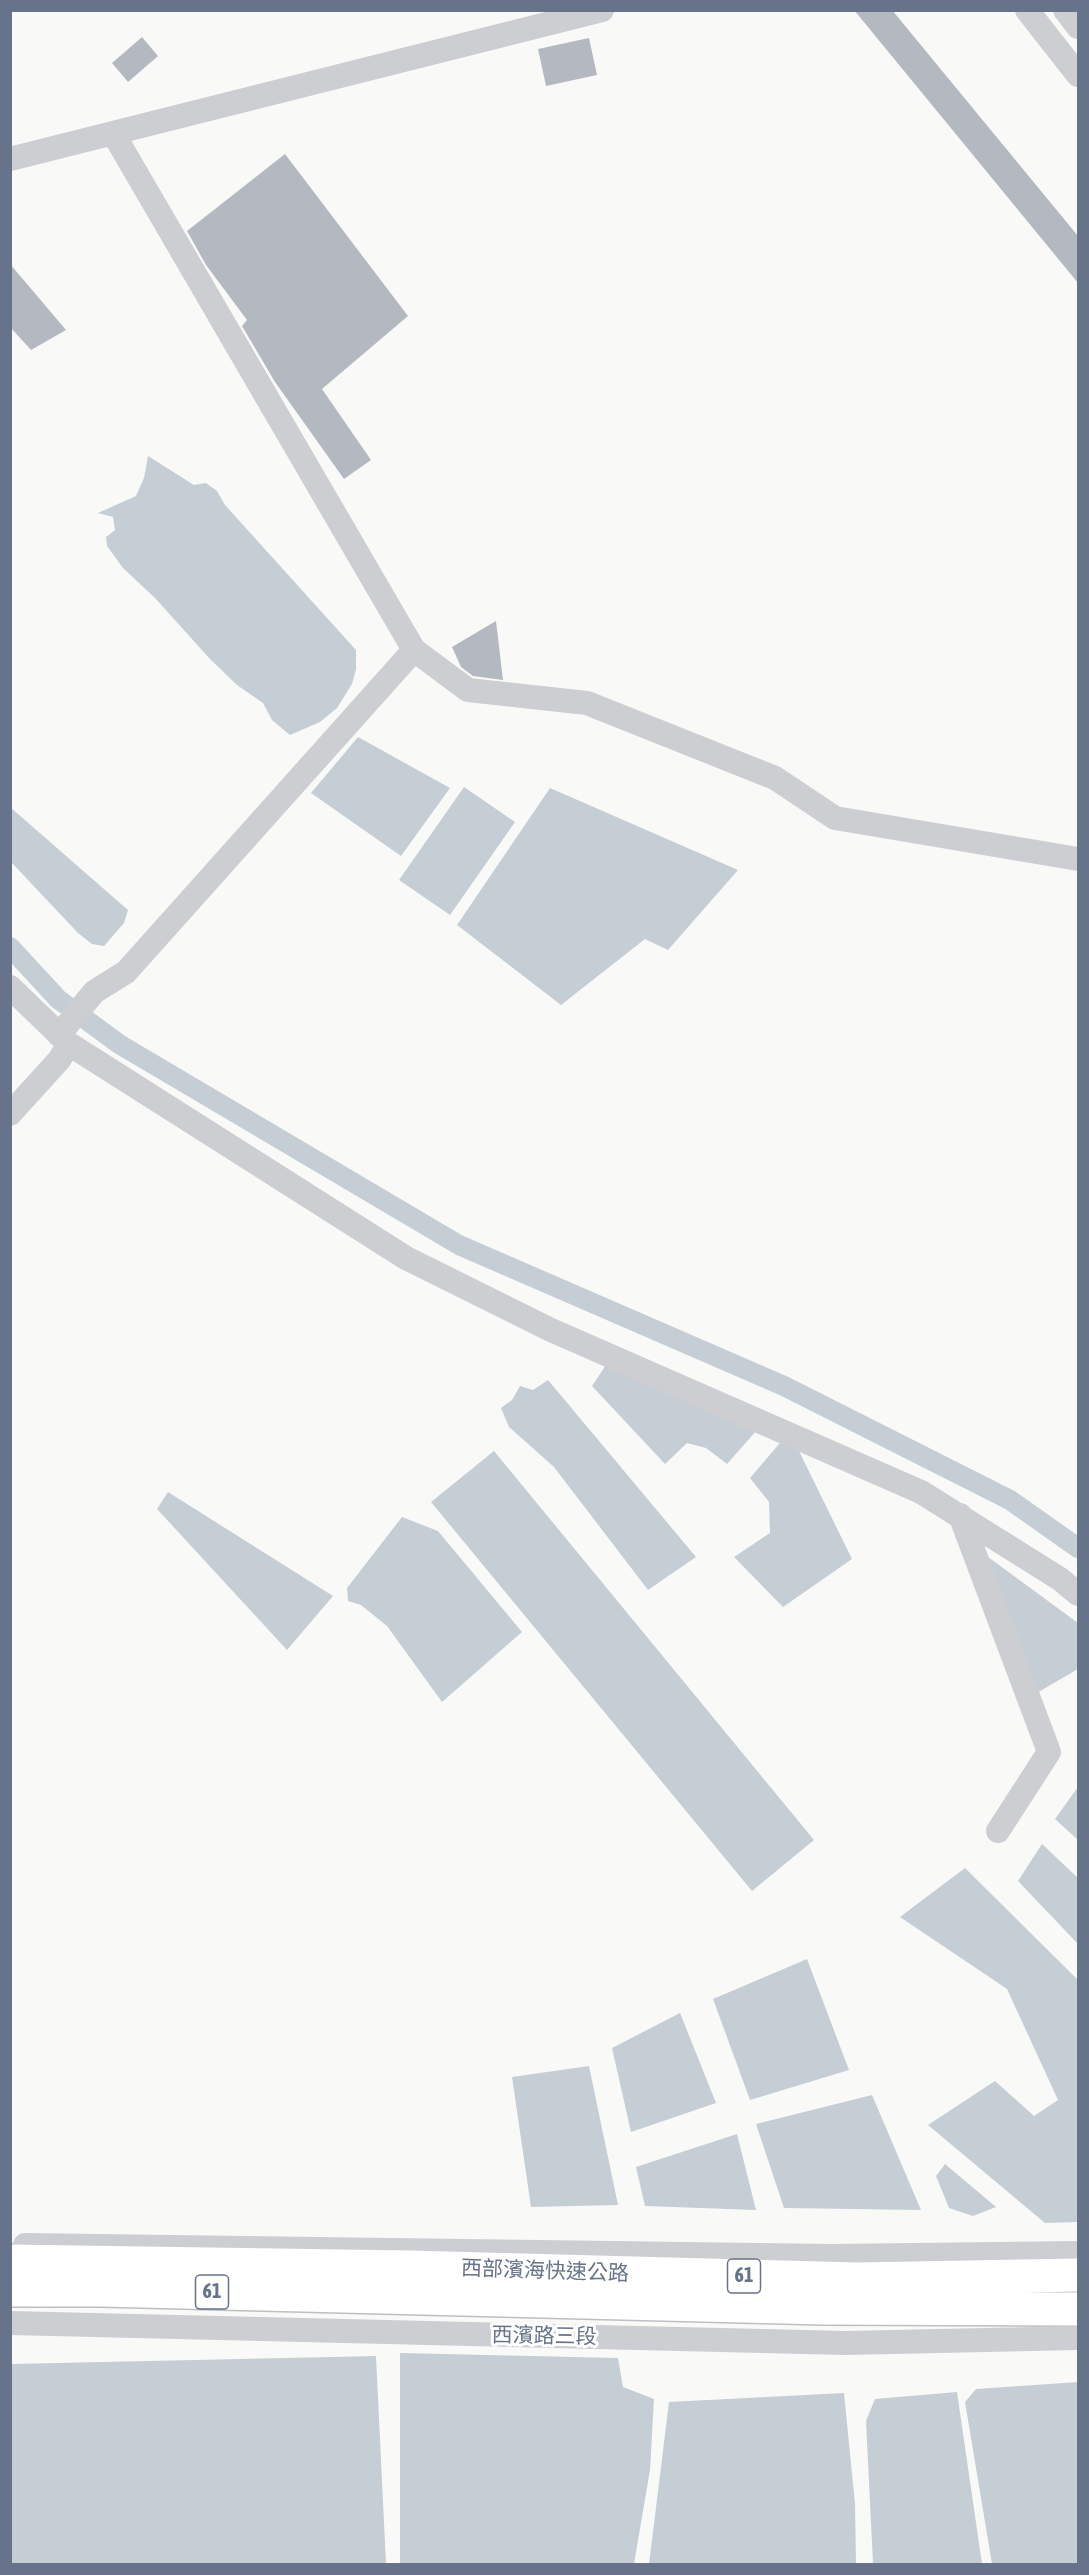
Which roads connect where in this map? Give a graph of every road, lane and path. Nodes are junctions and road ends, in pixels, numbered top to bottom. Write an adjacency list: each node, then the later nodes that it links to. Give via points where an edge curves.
1 (602, 10): 6 (street)
2 (1027, 10): 5 (street)
3 (1065, 10): 4 (street)
4 (1078, 27)
5 (1078, 75)
6 (113, 133): 7 (street); 8 (street)
7 (10, 159)
8 (414, 650): 9 (street, via 468,690 587,703 775,778 835,818); 11 (street, via 126,972 94,992)
9 (1078, 859)
10 (10, 987): 11 (street)
11 (64, 1039): 12 (street, via 59,1060); 13 (street, via 406,1258 551,1330 921,1492)
12 (10, 1114)
13 (960, 1515): 14 (street); 15 (street, via 1049,1752)
14 (1078, 1594)
15 (998, 1831)
16 (10, 2245): 17 (street, via 832,2256)
17 (1078, 2253)
18 (10, 2261): 19 (highway, 西部濱海快速公路 / 61, via 857,2279)
19 (1078, 2275)
20 (10, 2290): 21 (highway, 西部濱海快速公路 / 61, via 824,2308)
21 (1078, 2308)
22 (10, 2323): 23 (street, 西濱路三段, via 846,2343)
23 (1078, 2338)

